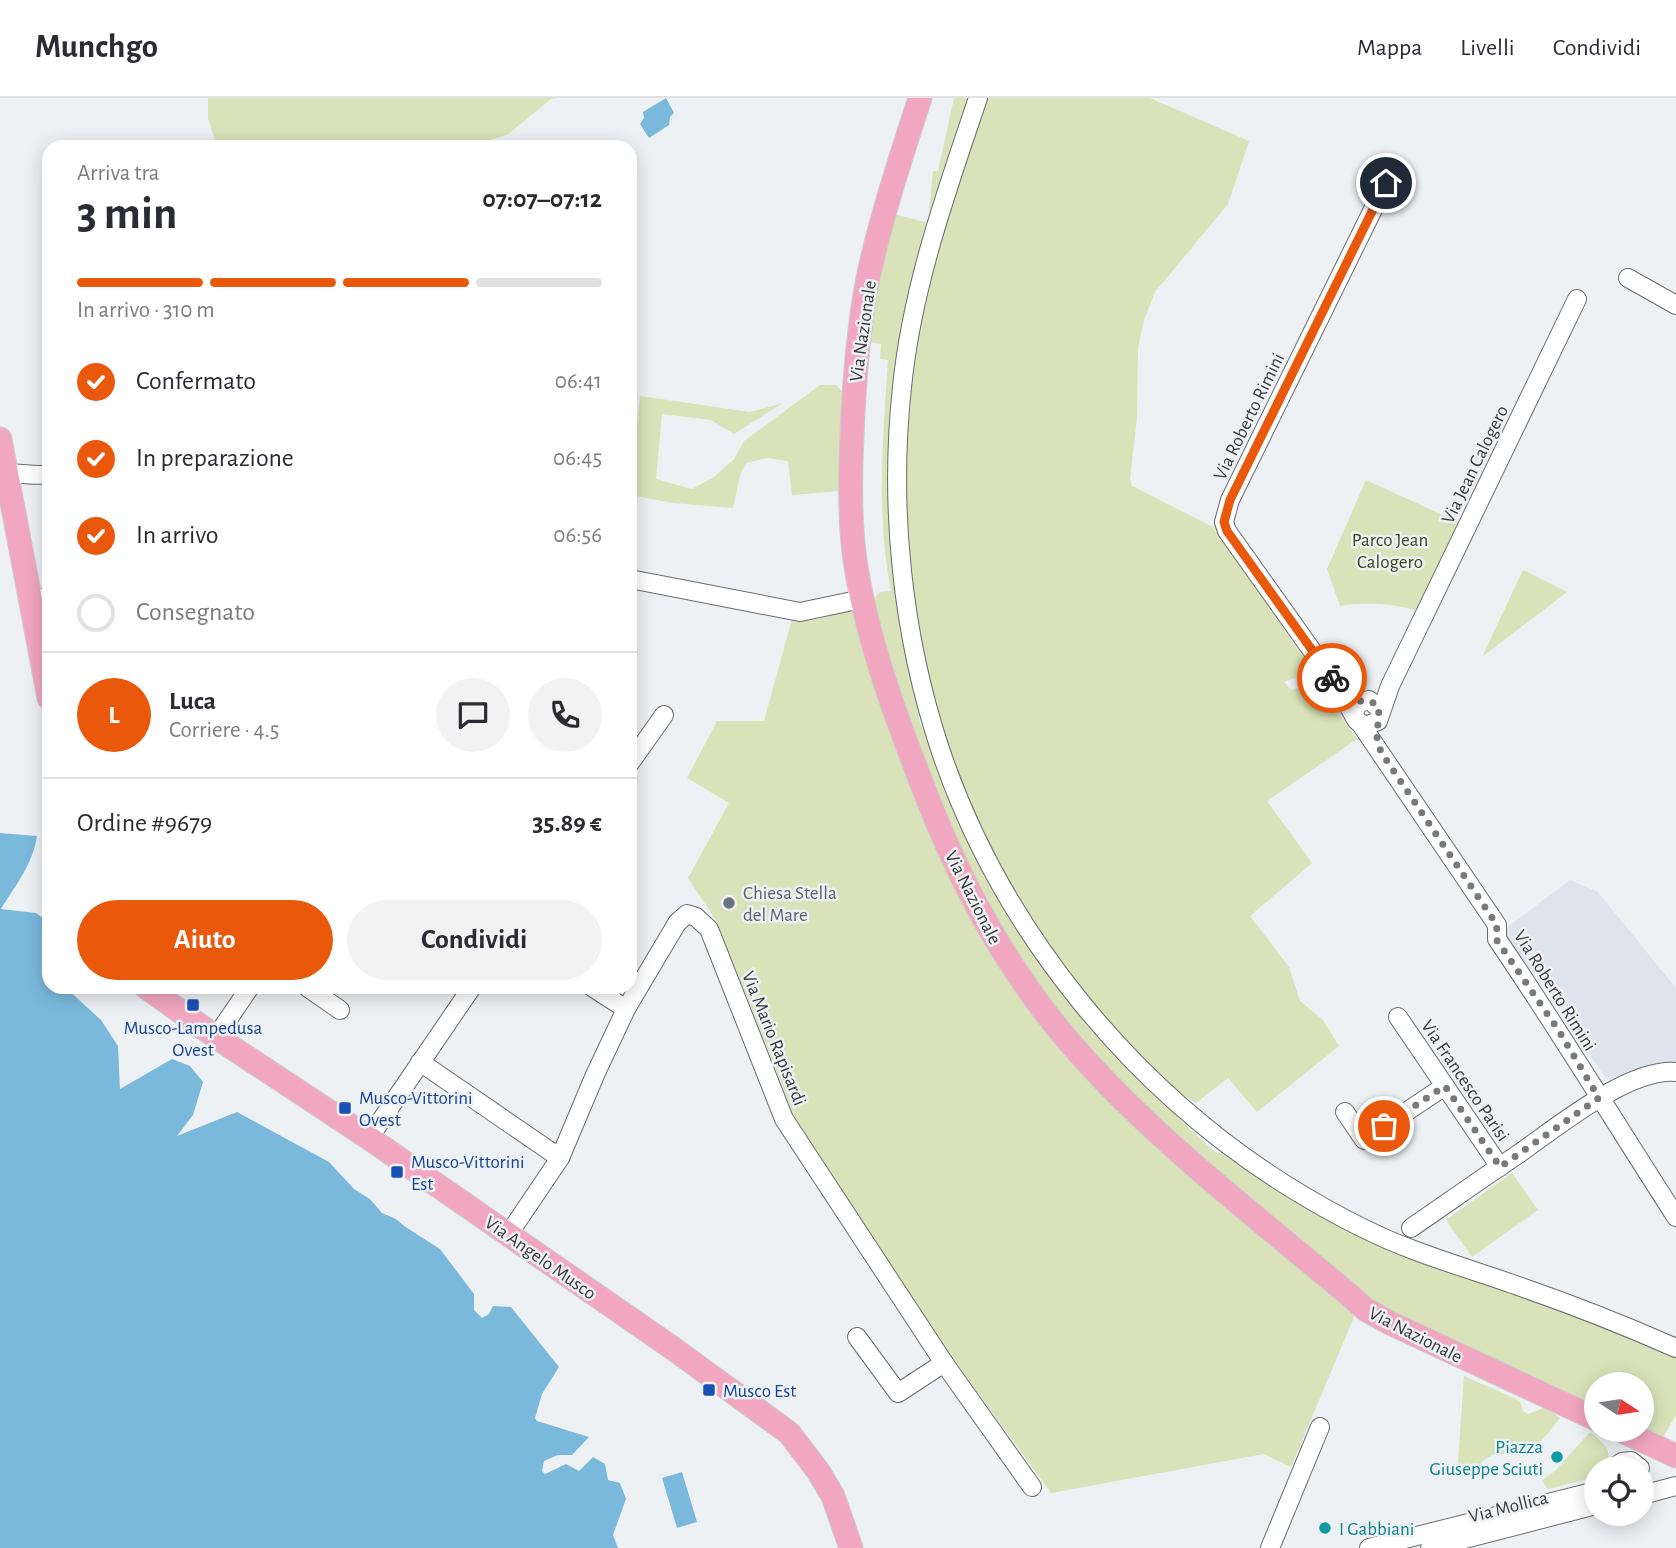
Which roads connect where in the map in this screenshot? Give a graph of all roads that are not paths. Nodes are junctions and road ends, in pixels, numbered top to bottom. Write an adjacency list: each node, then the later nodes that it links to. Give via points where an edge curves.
1 (920, 98): 12 (main road, Via Nazionale, via 868,278 854,379 850,512)
2 (978, 98): 40 (street, via 929,247 910,329 897,486 902,569 921,681 940,749 986,859 1053,963 1112,1038 1176,1104 1243,1156 1318,1204 1407,1248 1524,1288)
3 (1386, 183): 14 (street, Via Roberto Rimini, via 1230,500 1224,522 1340,690)
4 (1628, 278): 6 (street)
5 (1577, 299): 14 (street, Via Jean Calogero, via 1390,686)
6 (1676, 305)
7 (0, 439): 9 (main road)
8 (42, 475): 9 (street)
9 (8, 481): 11 (main road)
10 (637, 580): 12 (street, via 800,612)
11 (40, 599): 13 (main road)
12 (862, 599): 42 (main road, Via Nazionale, via 897,719 965,886 993,937 1086,1062 1137,1113 1365,1309)
13 (42, 621)
14 (1367, 713): 31 (street, Via Roberto Rimini, via 1381,752 1497,925 1496,939)
15 (664, 715): 16 (street)
16 (637, 753)
17 (637, 990): 41 (street, Via Mario Rapisardi, via 687,914 709,929 784,1119)
18 (156, 994): 27 (main road, Via Angelo Musco)
19 (245, 994): 27 (street)
20 (317, 994): 25 (street)
21 (467, 994): 28 (street)
22 (603, 994): 24 (street)
23 (635, 994): 24 (street, Via Mario Rapisardi)
24 (626, 1009): 34 (street, Via Mario Rapisardi)
25 (340, 1010)
26 (1398, 1017): 30 (street, Via Francesco Parisi)
27 (216, 1037): 33 (main road, Via Angelo Musco)
28 (420, 1062): 33 (street); 34 (street)
29 (1676, 1072): 31 (street, via 1641,1078)
30 (1445, 1086): 32 (street, via 1364,1140); 35 (street, Via Francesco Parisi)
31 (1599, 1098): 35 (street); 36 (street, Via Roberto Rimini)
32 (1345, 1112)
33 (369, 1138): 38 (main road, Via Angelo Musco)
34 (560, 1158): 38 (street, Via Mario Rapisardi)
35 (1500, 1167): 37 (street)
36 (1676, 1217)
37 (1411, 1228)
38 (508, 1234): 51 (main road, Via Angelo Musco, via 789,1433 833,1496)
39 (857, 1337): 41 (street, via 898,1394)
40 (1676, 1349)
41 (944, 1363): 47 (street, Via Mario Rapisardi)
42 (1584, 1413)
43 (1320, 1427): 52 (street)
44 (1645, 1442): 45 (main road)
45 (1676, 1456)
46 (1676, 1486): 48 (street)
47 (1032, 1487)
48 (1654, 1492)
49 (1584, 1494): 53 (street)
50 (1584, 1509): 54 (street, Via Mollica)
51 (851, 1548)
52 (1270, 1548)
53 (1369, 1548)
54 (1430, 1548)

